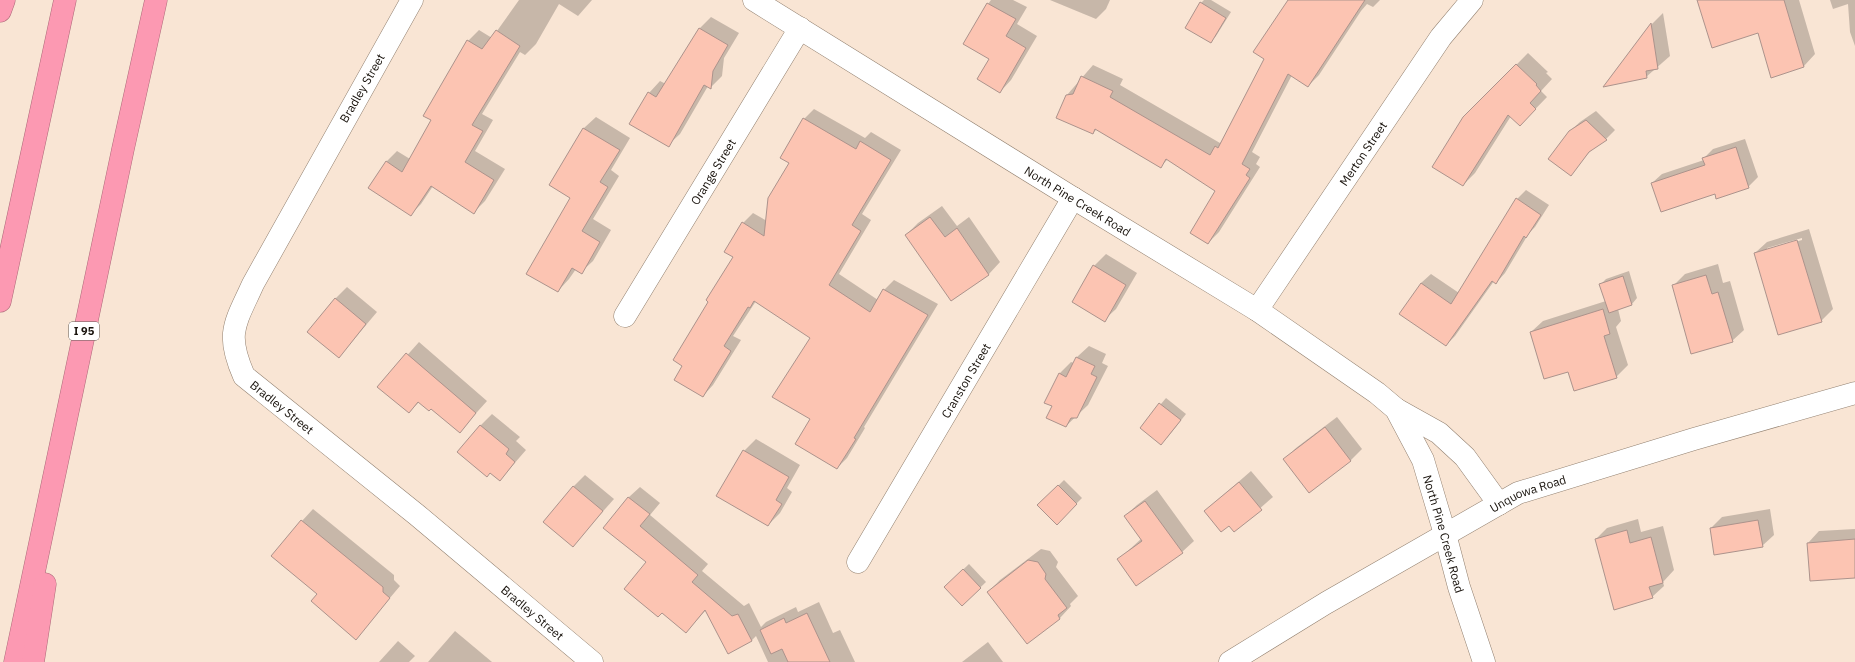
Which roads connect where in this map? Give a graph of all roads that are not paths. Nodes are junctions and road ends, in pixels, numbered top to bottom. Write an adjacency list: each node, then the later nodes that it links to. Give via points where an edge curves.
1 (4, 0): 7 (highway)
2 (65, 0): 10 (highway)
3 (156, 0): 13 (highway, I 95)
4 (412, 0): 21 (street, Bradley Street, via 253,284 233,332 238,361 244,376 417,515)
5 (754, 0): 8 (street, North Pine Creek Road)
6 (1472, 0): 11 (street, Merton Street, via 1441,37)
7 (0, 11)
8 (800, 28): 9 (street, North Pine Creek Road); 12 (street, Orange Street)
9 (1073, 198): 11 (street, North Pine Creek Road); 18 (street, Cranston Street)
10 (0, 301)
11 (1257, 310): 15 (street, North Pine Creek Road, via 1377,393)
12 (625, 316)
13 (79, 356): 19 (highway, I 95); 20 (highway)
14 (1855, 393): 16 (street, Unquowa Road, via 1694,438 1518,493)
15 (1396, 409): 16 (street, North Pine Creek Road, via 1439,433 1465,457); 17 (street, North Pine Creek Road, via 1423,460)
16 (1499, 504): 17 (street, Unquowa Road)
17 (1445, 534): 22 (street, Unquowa Road); 23 (street, North Pine Creek Road)
18 (858, 562)
19 (15, 662)
20 (33, 662)
21 (592, 662)
22 (1230, 662)
23 (1484, 662)

